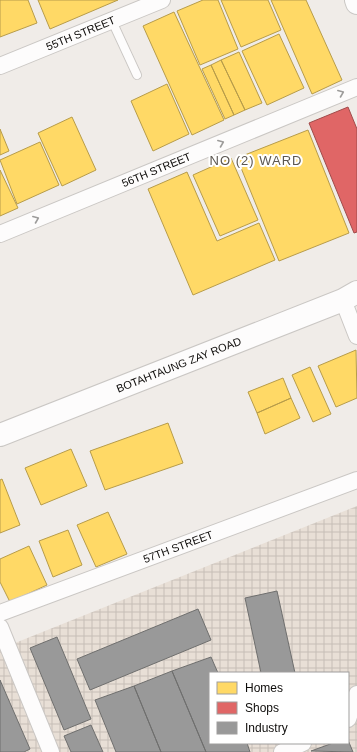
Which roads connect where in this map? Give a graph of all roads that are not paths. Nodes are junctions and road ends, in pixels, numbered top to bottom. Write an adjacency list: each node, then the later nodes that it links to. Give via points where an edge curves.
1 (162, 0): 2 (street, 55TH STREET)
2 (112, 21): 3 (street, 55TH STREET); 4 (lane)
3 (0, 66)
4 (137, 75)
5 (357, 87): 6 (street, 56TH STREET, one-way to 5)
6 (0, 234)
7 (350, 296): 8 (street); 9 (main road, BOTAHTAUNG ZAY ROAD)
8 (357, 336)
9 (0, 435)
10 (357, 480): 11 (street, 57TH STREET)
11 (0, 613)
12 (0, 627): 16 (street)
13 (357, 694): 14 (street)
14 (349, 715)
15 (302, 744): 17 (street)
16 (51, 752)
17 (282, 752)

